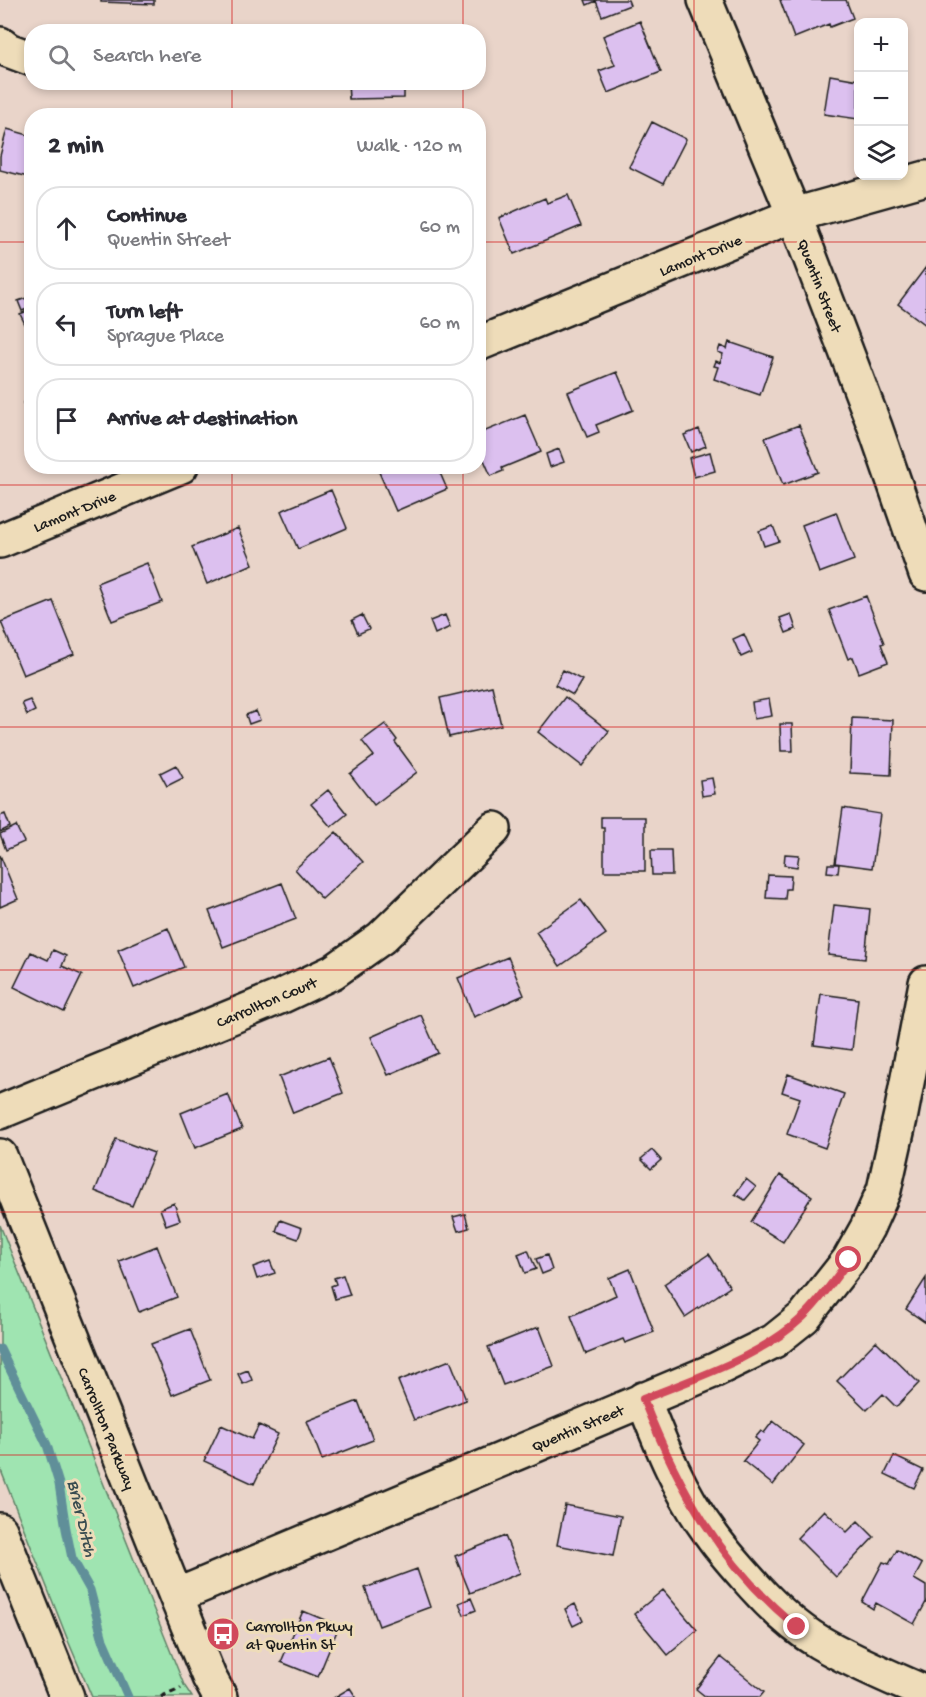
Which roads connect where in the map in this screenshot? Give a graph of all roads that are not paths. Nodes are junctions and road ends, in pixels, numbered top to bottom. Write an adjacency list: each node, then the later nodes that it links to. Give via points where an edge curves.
1 (705, 0): 5 (street, Quentin Street)
2 (0, 44): 3 (street)
3 (24, 56)
4 (926, 178): 5 (street, Lamont Drive)
5 (794, 215): 6 (street, Lamont Drive); 9 (street, Quentin Street)
6 (486, 341)
7 (162, 474): 8 (street, Lamont Drive)
8 (0, 541)
9 (926, 574)
10 (494, 829): 12 (street, Carrollton Court, via 381,938 333,972)
11 (926, 984): 14 (street, Quentin Street, via 884,1190 849,1260 804,1317 774,1341)
12 (0, 1112)
13 (0, 1156): 16 (street, Carrollton Parkway)
14 (643, 1399): 16 (street, Quentin Street); 17 (street, via 687,1497 709,1533 763,1596 818,1642)
15 (0, 1530): 18 (street)
16 (176, 1596): 19 (street, Carrollton Parkway)
17 (926, 1693)
18 (67, 1697)
19 (220, 1697)

